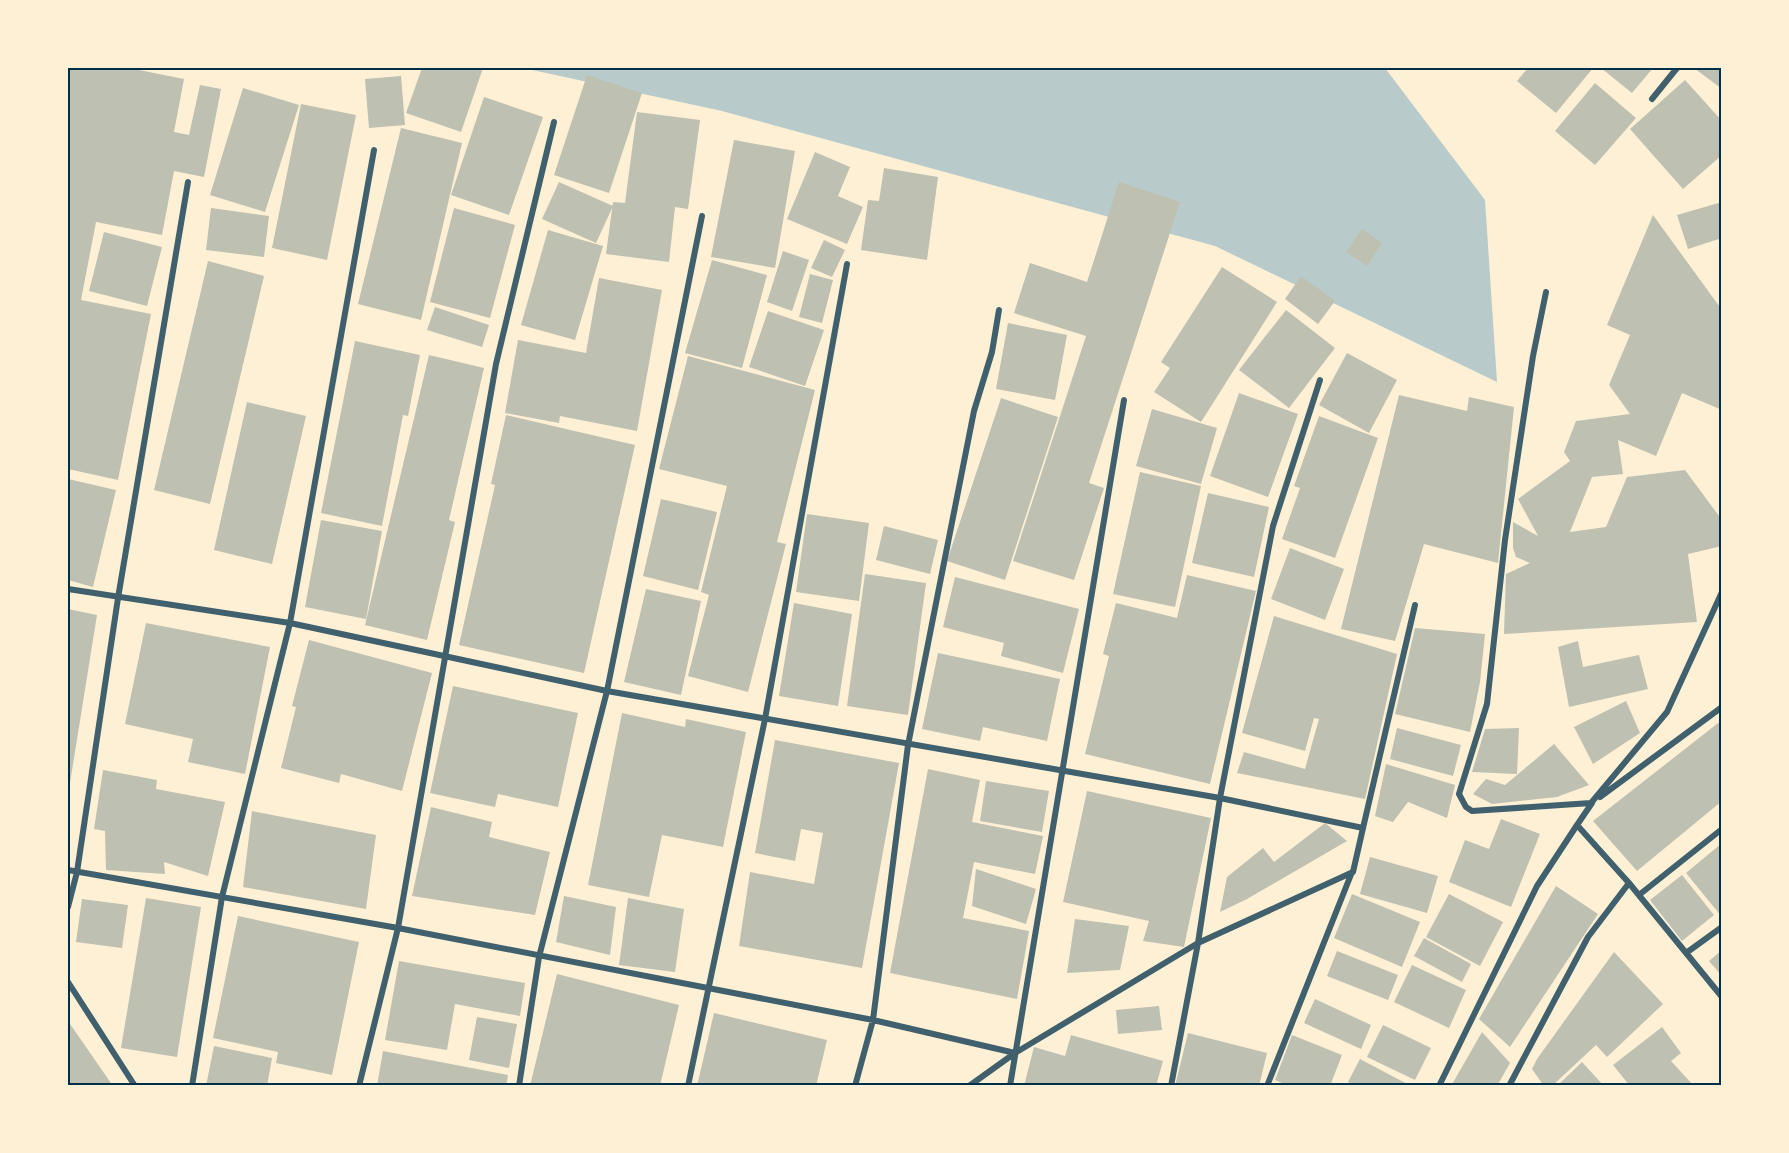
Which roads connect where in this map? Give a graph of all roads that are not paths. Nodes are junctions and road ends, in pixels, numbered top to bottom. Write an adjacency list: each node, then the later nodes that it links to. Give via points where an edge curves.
1 (1677, 68): 2 (street)
2 (1653, 99)
3 (554, 122): 17 (street, via 496,364)
4 (374, 150): 16 (street)
5 (188, 182): 14 (street)
6 (702, 216): 18 (street)
7 (848, 264): 20 (street)
8 (1546, 292): 24 (street, via 1505,540 1487,704 1459,794 1472,811)
9 (999, 310): 21 (street, via 992,352 974,411)
10 (1320, 380): 23 (street, via 1273,526)
11 (1124, 400): 22 (street)
12 (68, 589): 14 (street)
13 (1722, 592): 24 (street, via 1667,712)
14 (118, 598): 16 (street); 29 (street)
15 (1415, 605): 26 (street)
16 (290, 623): 17 (street); 33 (street)
17 (444, 658): 18 (street); 36 (street)
18 (607, 691): 20 (street); 39 (street)
19 (1722, 707): 24 (street)
20 (765, 719): 21 (street); 41 (street)
21 (909, 745): 22 (street); 43 (street)
22 (1063, 770): 23 (street); 44 (street)
23 (1220, 798): 26 (street); 37 (street)
24 (1591, 803): 25 (street)
25 (1577, 825): 31 (street); 55 (street, via 1537,886)
26 (1363, 828): 30 (street)
27 (1722, 829): 32 (street)
28 (68, 870): 29 (street)
29 (77, 872): 33 (street); 34 (street)
30 (1353, 872): 37 (street); 54 (street)
31 (1629, 884): 32 (street); 56 (street, via 1588,937)
32 (1639, 895): 38 (street)
33 (222, 897): 36 (street); 46 (street)
34 (68, 908)
35 (1722, 927): 38 (street)
36 (398, 928): 39 (street); 47 (street)
37 (1198, 943): 44 (street); 53 (street)
38 (1686, 953): 42 (street)
39 (539, 957): 41 (street); 48 (street)
40 (68, 982): 45 (street)
41 (710, 991): 43 (street); 49 (street)
42 (1722, 997)
43 (873, 1020): 44 (street); 50 (street)
44 (1015, 1053): 51 (street); 52 (street)
45 (135, 1086)
46 (192, 1086)
47 (359, 1086)
48 (519, 1086)
49 (688, 1086)
50 (855, 1086)
51 (969, 1086)
52 (1010, 1086)
53 (1171, 1086)
54 (1267, 1086)
55 (1439, 1086)
56 (1509, 1086)

